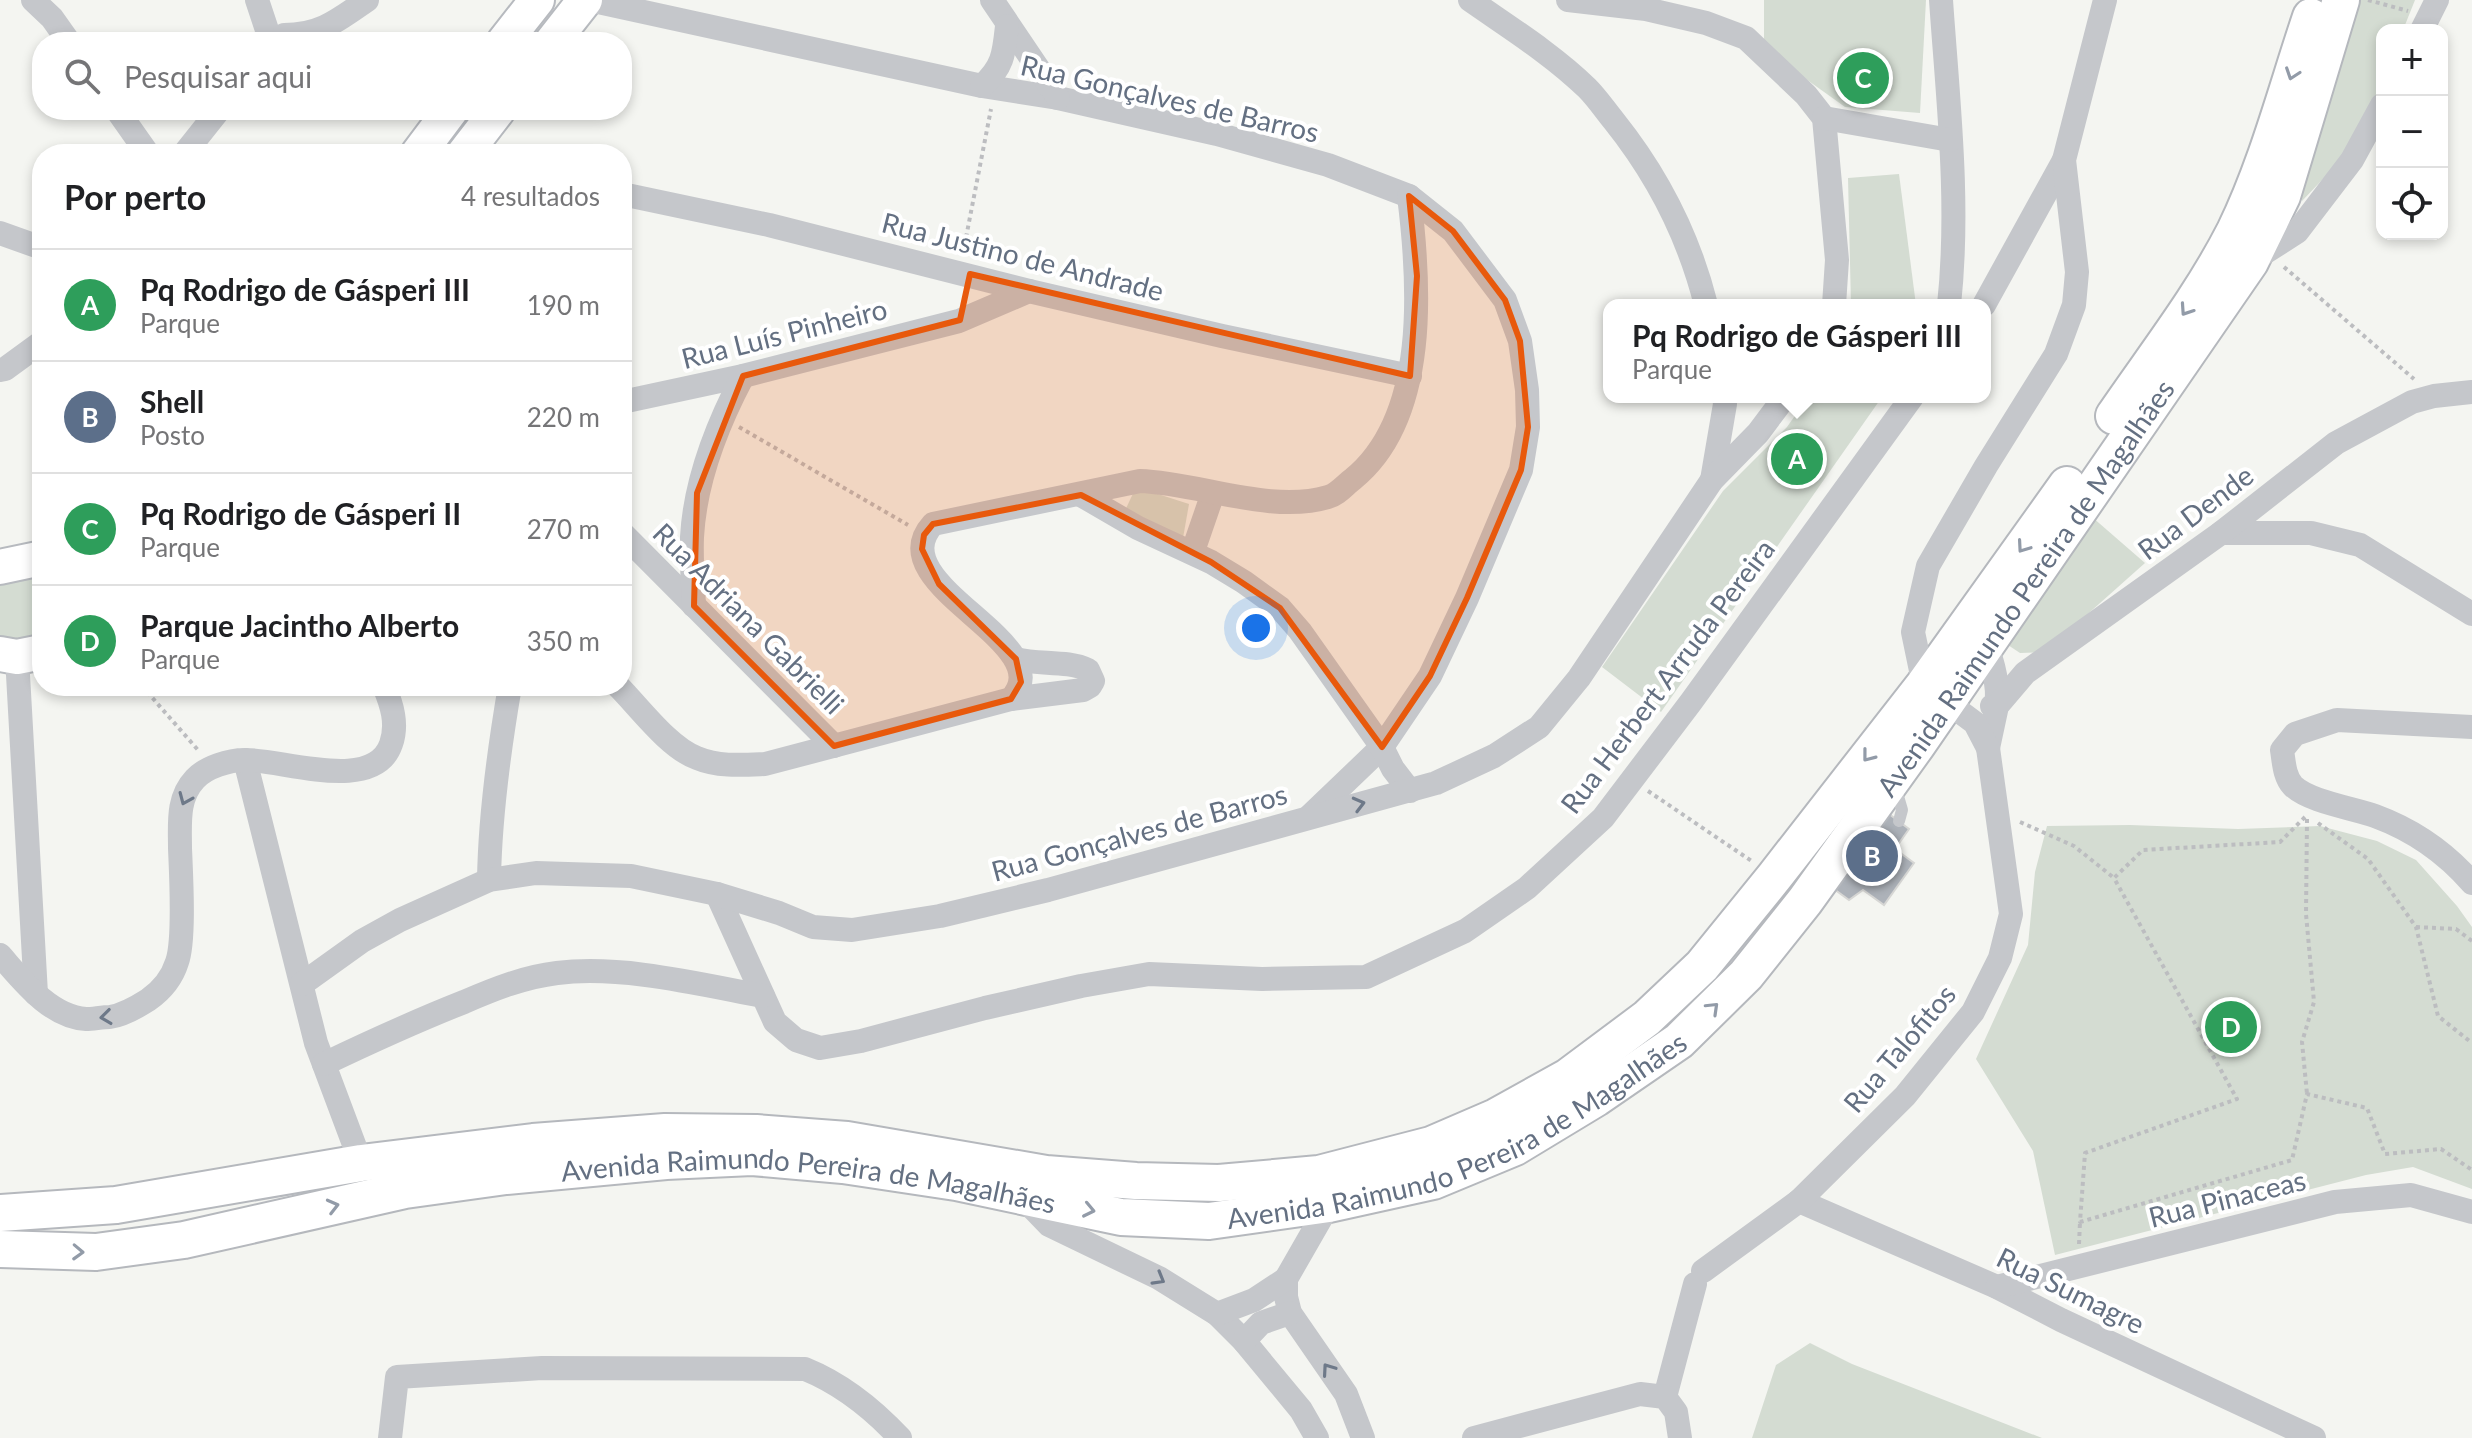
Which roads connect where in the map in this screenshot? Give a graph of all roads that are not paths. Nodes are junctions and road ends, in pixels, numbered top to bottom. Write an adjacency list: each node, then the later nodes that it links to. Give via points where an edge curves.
1 (33, 0): 15 (street)
2 (257, 0): 16 (street)
3 (276, 0): 17 (street)
4 (367, 0): 18 (street)
5 (537, 0): 19 (main road)
6 (587, 0): 20 (main road); 21 (street, Rua Gonçalves de Barros)
7 (992, 0): 14 (street)
8 (1470, 0): 42 (street, via 1589,90 1630,142 1670,205)
9 (1568, 0): 24 (street, via 1646,9 1746,38)
10 (1941, 0): 29 (street)
11 (2105, 0): 34 (street)
12 (2317, 0): 39 (main road, Avenida Raimundo Pereira de Magalhães, one-way to 39, via 2255,186 2234,232)
13 (2341, 0): 39 (main road, Avenida Raimundo Pereira de Magalhães, via 2282,196)
14 (1007, 26): 21 (street, via 1001,61); 22 (street)
15 (62, 32)
16 (273, 32)
17 (277, 32)
18 (316, 32)
19 (512, 32)
20 (560, 32)
21 (988, 88): 22 (street, Rua Gonçalves de Barros)
22 (1058, 98): 36 (street, Rua Gonçalves de Barros, via 1300,157)
23 (2376, 116): 39 (street, via 2352,160 2297,232)
24 (1824, 118): 29 (street); 43 (street, via 1837,247)
25 (124, 120): 30 (street)
26 (211, 120): 31 (street)
27 (444, 120): 32 (main road)
28 (490, 120): 33 (main road)
29 (1950, 140): 44 (street, via 1954,263)
30 (141, 144)
31 (192, 144)
32 (426, 144)
33 (472, 144)
34 (2064, 160): 45 (street); 72 (street, via 2077,272 2074,305 2056,354 1928,566 1913,632)
35 (632, 196): 40 (street, Rua Justino de Andrade)
36 (1409, 196): 50 (street, via 1417,276); 80 (street, Rua Gonçalves de Barros, via 1453,231 1505,300 1520,341 1528,427 1521,470 1467,598 1430,676)
37 (0, 233): 38 (street)
38 (32, 244)
39 (2244, 259): 68 (main road, Avenida Raimundo Pereira de Magalhães)
40 (965, 273): 41 (street, Rua Justino de Andrade); 46 (street, via 966,306)
41 (1029, 291): 46 (street, Rua Luís Pinheiro); 50 (street, Rua Justino de Andrade)
42 (1705, 299)
43 (1834, 299)
44 (1950, 299)
45 (1987, 299)
46 (959, 321): 49 (street, Rua Luís Pinheiro)
47 (32, 349): 48 (street)
48 (0, 370)
49 (743, 376): 52 (street, Rua Luís Pinheiro); 66 (street, via 697,493)
50 (1410, 376): 59 (street, via 1376,456 1331,497 1305,501)
51 (2471, 389): 61 (street, Rua Dende, via 2412,402 2336,443)
52 (632, 400)
53 (1724, 403): 58 (street)
54 (1725, 403): 57 (street, via 1740,424)
55 (1780, 403): 57 (street)
56 (1908, 403): 93 (street, Rua Herbert Arruda Pereira, via 1603,818 1527,888 1465,931 1366,977 1149,974 820,1048 796,1040 775,1022)
57 (1758, 433): 58 (street)
58 (1712, 480): 84 (street, via 1579,678 1539,727 1494,756)
59 (1213, 493): 60 (street, via 1140,481); 63 (street)
60 (1081, 495): 63 (street, via 1138,528); 70 (street, via 933,524 924,535 922,549 939,584)
61 (2221, 533): 67 (street, via 2311,533 2360,545); 71 (street, Rua Dende)
62 (632, 543): 66 (street, Rua Adriana Gabrielli)
63 (1193, 551): 80 (street, via 1280,608)
64 (32, 560): 65 (main road)
65 (0, 567)
66 (694, 606): 79 (street, Rua Adriana Gabrielli)
67 (2472, 614)
68 (1976, 637): 71 (street, via 2015,665); 72 (main road, Avenida Raimundo Pereira de Magalhães); 77 (street, Rua Talofitos, via 1995,667)
69 (20, 655): 92 (street)
70 (1016, 659): 76 (street, via 1021,682); 76 (street, via 1080,666 1093,681 1083,690)
71 (2034, 666): 77 (street)
72 (1935, 693): 77 (street, via 1972,707); 81 (street, Rua Talofitos, via 1975,723); 83 (main road, Avenida Raimundo Pereira de Magalhães); 95 (main road, Avenida Raimundo Pereira de Magalhães, one-way to 95, via 1702,966 1647,1018 1568,1077 1431,1145 1319,1174 1219,1183 1046,1174 847,1140 756,1133 665,1132 533,1142)
73 (388, 696): 82 (street, via 394,734 388,753 376,763 335,770)
74 (508, 696): 87 (street)
75 (628, 696): 79 (street, via 696,758 730,765 765,764)
76 (1011, 699): 79 (street)
77 (1997, 706): 81 (street, Rua Talofitos)
78 (2472, 727): 88 (street, via 2337,720 2295,734 2282,750 2293,785 2416,834)
79 (834, 746)
80 (1382, 747): 84 (street); 85 (street, Rua Gonçalves de Barros)
81 (1988, 748): 97 (street, Rua Talofitos, via 2011,914 2000,958 1973,1012 1905,1096)
82 (245, 760): 91 (street); 92 (street, one-way to 92, via 213,767 195,778 180,805 178,961 162,990 117,1016 83,1019)
83 (1892, 780): 86 (lane, via 1902,810); 98 (main road, Avenida Raimundo Pereira de Magalhães, one-way to 83, via 1433,1181 1515,1147 1679,1041 1815,897)
84 (1410, 791): 85 (street, one-way to 84)
85 (1308, 818): 89 (street, Rua Gonçalves de Barros, via 1048,890 852,930 813,927)
86 (1899, 821)
87 (489, 880): 89 (street, Rua Gonçalves de Barros, via 536,873 631,876); 91 (street, Rua Gonçalves de Barros, via 362,941)
88 (2472, 883)
89 (717, 894): 93 (street, Rua Herbert Arruda Pereira)
90 (0, 955): 92 (street)
91 (302, 984): 94 (street)
92 (36, 994)
93 (763, 996): 94 (street, via 642,976 559,972 483,994)
94 (324, 1064): 95 (street)
95 (361, 1163): 100 (main road, Avenida Raimundo Pereira de Magalhães, via 116,1205)
96 (1022, 1197): 98 (main road, Avenida Raimundo Pereira de Magalhães, one-way to 98, via 1121,1217 1209,1221); 101 (main road, Avenida Raimundo Pereira de Magalhães, one-way to 96, via 96,1252 184,1240 405,1190 666,1161 752,1157 843,1165); 105 (street, one-way to 105, via 1049,1225 1159,1278)
97 (1799, 1201): 103 (street, Rua Sumagre); 107 (street, Rua Talofitos, via 1699,1278)
98 (1329, 1204): 102 (street)
99 (2472, 1212): 103 (street, Rua Pinaceas, via 2411,1195 2335,1202)
100 (0, 1213)
101 (0, 1249)
102 (1286, 1279): 104 (street); 105 (street, via 1254,1300)
103 (1997, 1287): 114 (street, Rua Sumagre)
104 (1290, 1313): 106 (street, via 1261,1323); 111 (street, one-way to 104, via 1346,1394)
105 (1217, 1314): 106 (street)
106 (1244, 1341): 110 (street, via 1301,1410)
107 (1665, 1397): 112 (street, via 1640,1394); 113 (street, via 1676,1412)
108 (390, 1438): 109 (street, via 397,1377 542,1368 805,1369 834,1381)
109 (900, 1438)
110 (1317, 1438)
111 (1363, 1438)
112 (1474, 1438)
113 (1680, 1438)
114 (2314, 1438)

